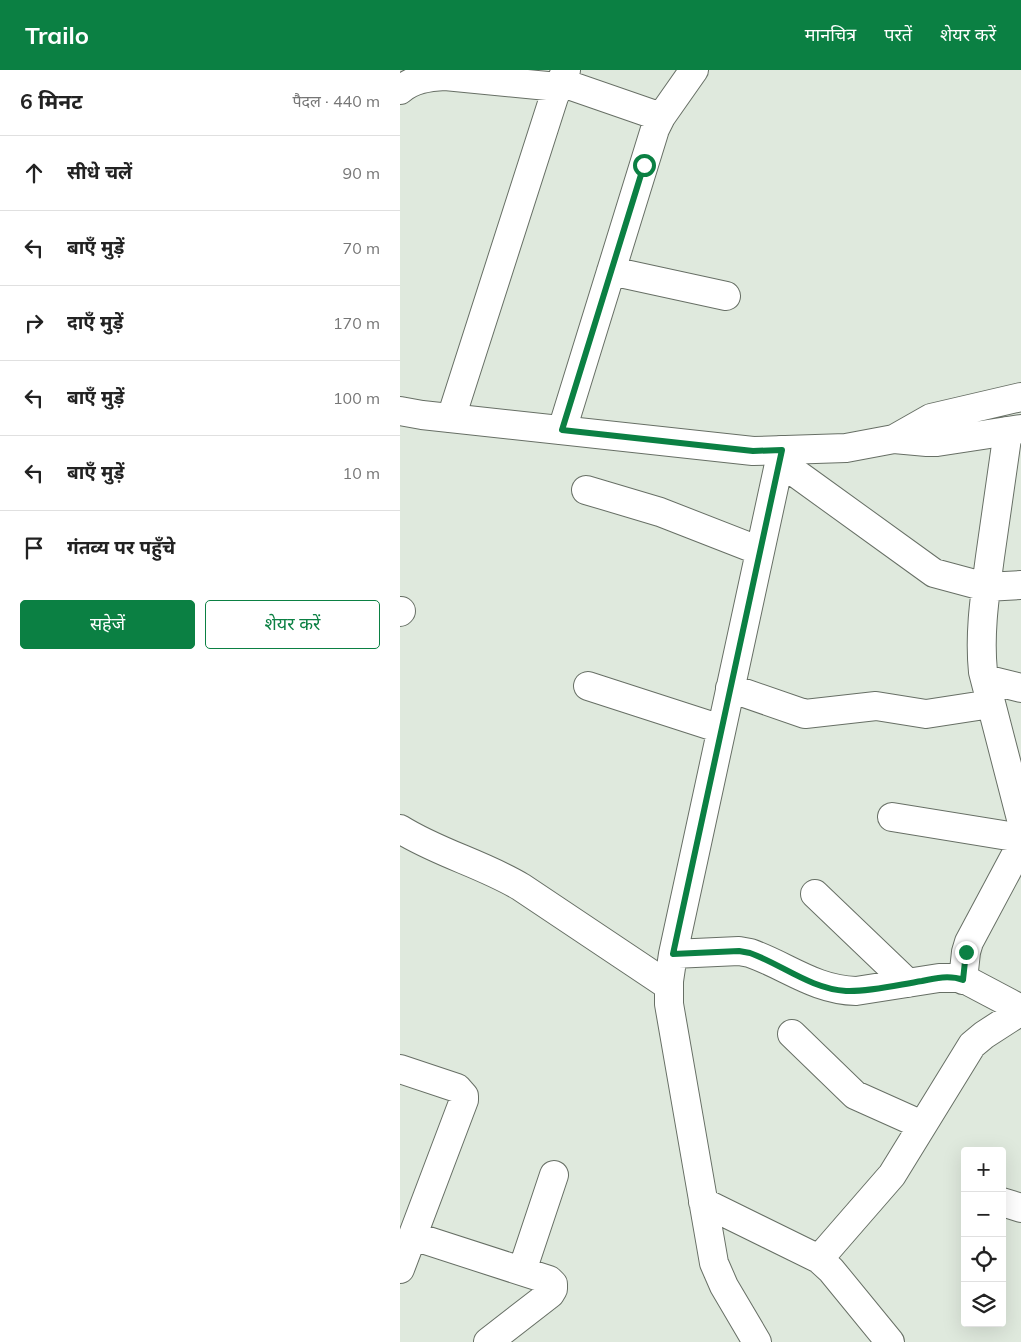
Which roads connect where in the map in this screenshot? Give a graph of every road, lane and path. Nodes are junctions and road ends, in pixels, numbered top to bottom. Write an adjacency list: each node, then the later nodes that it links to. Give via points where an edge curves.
1 (694, 70): 4 (street)
2 (562, 80): 3 (street, via 445,76 414,81); 4 (street); 9 (street)
3 (400, 90)
4 (661, 117): 5 (street)
5 (611, 271): 6 (street); 10 (street)
6 (726, 296)
7 (1021, 397): 12 (street, via 931,418)
8 (400, 411): 9 (street)
9 (450, 418): 10 (street)
10 (562, 430): 13 (street)
11 (1014, 430): 12 (street, via 937,442); 17 (street)
12 (894, 439): 13 (street)
13 (780, 456): 15 (street); 17 (street, via 925,568 944,577)
14 (586, 490): 15 (street, via 660,512)
15 (760, 551): 19 (street)
16 (1021, 585): 17 (street)
17 (986, 587): 21 (street, via 981,651)
18 (588, 686): 22 (street)
19 (730, 688): 21 (street, via 805,714 876,706 926,714); 22 (street)
20 (1021, 688): 21 (street)
21 (988, 692): 24 (street)
22 (721, 728): 28 (street)
23 (892, 817): 26 (street)
24 (1021, 820)
25 (400, 829): 31 (street, via 514,883)
26 (1021, 837): 29 (street, via 1016,854 969,942)
27 (815, 894): 30 (street)
28 (673, 954): 30 (street, via 750,953 813,982 843,990); 31 (street)
29 (963, 980): 30 (street, via 940,978); 32 (street)
30 (908, 983)
31 (669, 986): 37 (street, via 669,1004)
32 (1021, 1010): 35 (street, via 972,1045)
33 (792, 1034): 35 (street, via 855,1095)
34 (400, 1069): 40 (street, via 457,1088 464,1096)
35 (922, 1126): 41 (street, via 884,1185)
36 (554, 1175): 43 (street)
37 (703, 1202): 41 (street); 45 (street, via 718,1274)
38 (1006, 1203): 39 (street)
39 (1021, 1208)
40 (413, 1236): 42 (street); 43 (street)
41 (819, 1259): 46 (street)
42 (400, 1269)
43 (522, 1271): 44 (street, via 549,1280 553,1289)
44 (488, 1342)
45 (757, 1342)
46 (890, 1342)

